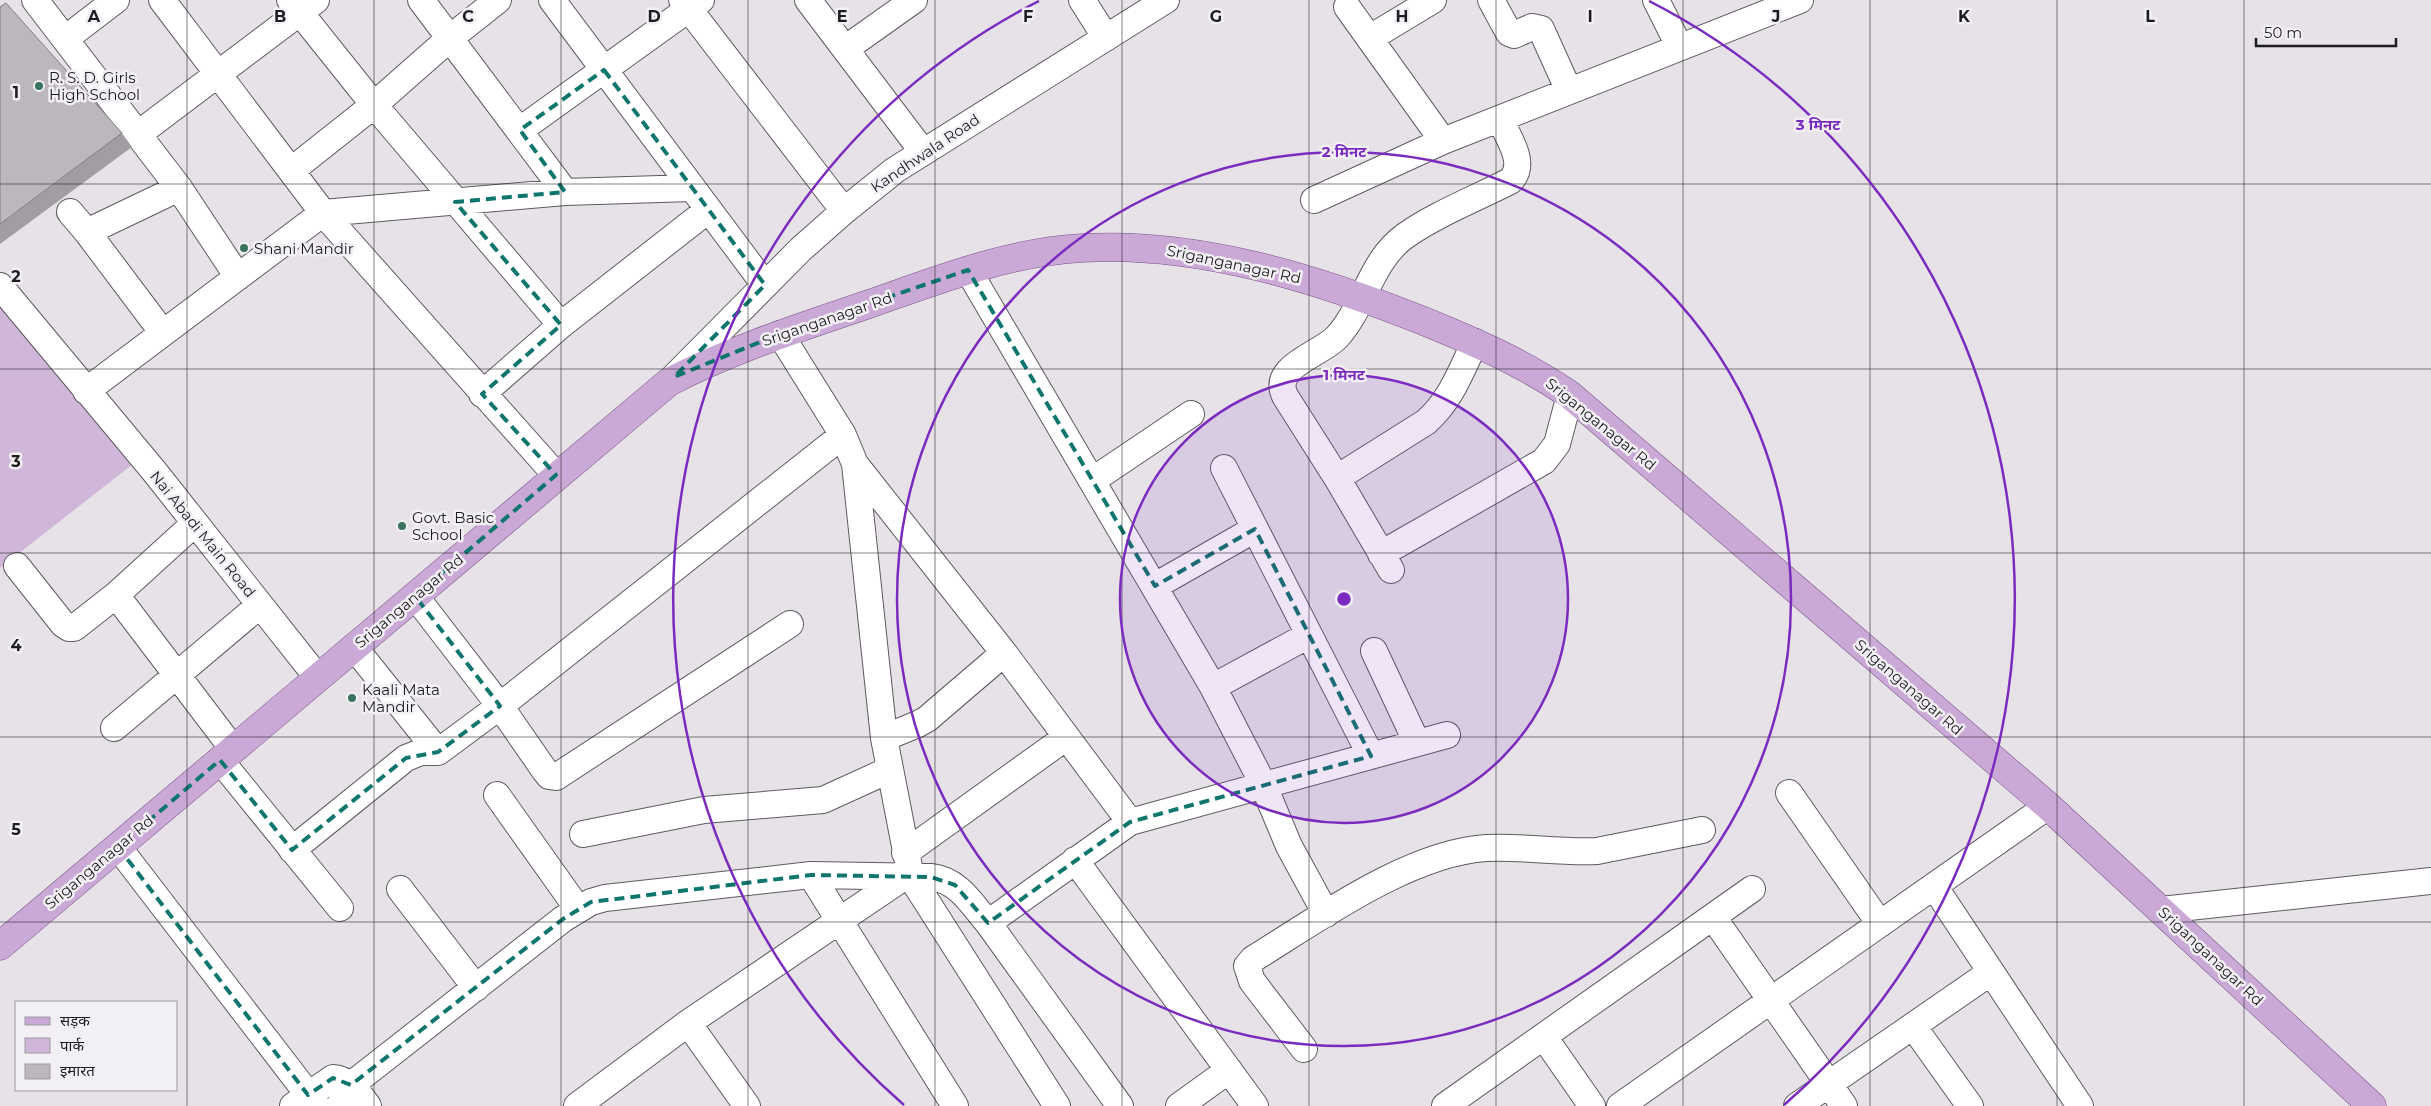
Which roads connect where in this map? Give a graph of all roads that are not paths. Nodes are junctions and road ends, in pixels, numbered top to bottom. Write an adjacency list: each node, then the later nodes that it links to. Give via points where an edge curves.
1 (35, 0): 21 (street)
2 (116, 0): 21 (street)
3 (162, 0): 25 (street)
4 (421, 0): 18 (street)
5 (498, 0): 18 (street)
6 (552, 0): 24 (street)
7 (808, 0): 23 (street)
8 (914, 0): 23 (street)
9 (1082, 0): 19 (street)
10 (1166, 0): 19 (street, Kandhwala Road)
11 (1433, 0): 20 (street)
12 (1491, 0): 26 (street, via 1509,33 1514,35 1532,27 1541,29)
13 (1656, 0): 22 (street)
14 (1800, 0): 22 (street)
15 (690, 3): 24 (street); 40 (street)
16 (302, 4): 25 (street); 27 (street)
17 (1348, 7): 20 (street)
18 (450, 38): 27 (street); 29 (street)
19 (1106, 38): 32 (street, Kandhwala Road)
20 (1370, 38): 31 (street)
21 (65, 39): 30 (street)
22 (1679, 46): 26 (street)
23 (845, 49): 32 (street)
24 (604, 70): 29 (street); 35 (street)
25 (218, 72): 30 (street); 33 (street)
26 (1568, 91): 28 (street)
27 (374, 105): 33 (street); 38 (street)
28 (1500, 119): 31 (street); 48 (street, via 1516,154 1517,175 1404,236 1384,258)
29 (520, 130): 36 (street)
30 (137, 135): 34 (street)
31 (1442, 141): 37 (street)
32 (923, 152): 40 (street, Kandhwala Road)
33 (292, 170): 42 (street)
34 (179, 188): 43 (street); 45 (street)
35 (692, 188): 36 (street); 39 (street)
36 (565, 192): 38 (street)
37 (1314, 200)
38 (455, 202): 42 (street); 49 (street)
39 (708, 210): 46 (street); 49 (street)
40 (844, 211): 46 (street, Kandhwala Road)
41 (70, 212): 43 (street)
42 (322, 213): 45 (street); 55 (street)
43 (87, 232): 50 (street)
44 (968, 270): 48 (main road, Sriganganagar Rd, via 1030,254 1080,248 1161,249 1295,277); 51 (main road, Sriganganagar Rd); 63 (street)
45 (238, 277): 50 (street)
46 (765, 285): 53 (street, Kandhwala Road)
47 (0, 286): 54 (street, Nai Abadi Main Road)
48 (1362, 297): 52 (main road, Sriganganagar Rd); 62 (street, via 1337,337 1288,370 1281,380 1285,396)
49 (560, 325): 55 (street)
50 (164, 333): 54 (street)
51 (780, 334): 53 (main road, Sriganganagar Rd, via 695,368); 58 (street)
52 (1475, 342): 56 (main road, Sriganganagar Rd, via 1538,373); 62 (street, via 1439,411)
53 (669, 382): 61 (main road, Sriganganagar Rd)
54 (86, 391): 64 (street, Nai Abadi Main Road)
55 (482, 394): 61 (street)
56 (1570, 395): 62 (street, via 1557,444 1544,461 1386,562); 92 (main road, Sriganganagar Rd)
57 (1191, 414): 63 (street)
58 (843, 436): 59 (street); 79 (street)
59 (855, 464): 75 (street); 82 (street)
60 (1224, 468): 65 (street)
61 (556, 476): 69 (main road, Sriganganagar Rd)
62 (1337, 478)
63 (1094, 480): 67 (street)
64 (194, 524): 68 (street); 70 (street, Nai Abadi Main Road)
65 (1255, 529): 67 (street); 72 (street)
66 (18, 566): 68 (street, via 69,628 81,624)
67 (1155, 586): 78 (street)
68 (116, 596): 76 (street)
69 (414, 596): 73 (main road, Sriganganagar Rd); 79 (street)
70 (260, 605): 76 (street); 77 (street, Nai Abadi Main Road)
71 (790, 624): 79 (street, via 556,777 545,771)
72 (1309, 635): 78 (street); 87 (street)
73 (354, 647): 77 (main road, Sriganganagar Rd); 85 (street)
74 (1374, 651): 84 (street)
75 (1004, 653): 82 (street, via 927,719); 83 (street)
76 (177, 674): 80 (street); 86 (street)
77 (318, 678): 86 (main road, Sriganganagar Rd)
78 (1213, 688): 89 (street)
79 (500, 706): 85 (street)
80 (114, 728)
81 (1447, 735): 84 (street)
82 (884, 738): 88 (street)
83 (1065, 738): 93 (street); 99 (street)
84 (1416, 743): 87 (street)
85 (438, 752): 97 (street, via 422,752 406,758)
86 (226, 755): 96 (main road, Sriganganagar Rd); 97 (street)
87 (1371, 756): 89 (street)
88 (890, 770): 95 (street, via 823,800 704,810); 99 (street)
89 (1263, 784): 93 (street); 108 (street, via 1289,846)
90 (1789, 793): 112 (street)
91 (496, 795): 106 (street)
92 (2048, 806): 102 (street); 107 (main road, Sriganganagar Rd)
93 (1130, 822): 98 (street)
94 (1702, 830): 108 (street, via 1580,852 1511,848 1466,851 1419,865)
95 (583, 834)
96 (118, 847): 113 (main road, Sriganganagar Rd); 124 (street)
97 (292, 850): 105 (street)
98 (1075, 860): 111 (street); 121 (street)
99 (907, 869): 100 (street); 110 (street); 111 (street, via 955,884); 129 (street)
100 (811, 876): 106 (street, via 604,898); 110 (street)
101 (2431, 881): 107 (street)
102 (1934, 886): 112 (street); 114 (street)
103 (400, 889): 115 (street)
104 (1752, 889): 109 (street)
105 (340, 908)
106 (578, 909): 115 (street)
107 (2161, 910): 140 (main road, Sriganganagar Rd)
108 (1326, 914): 120 (street, via 1247,966 1252,981)
109 (1713, 917): 116 (street); 119 (street)
110 (839, 923): 117 (street); 128 (street)
111 (988, 923): 130 (street)
112 (1880, 924): 116 (street)
113 (0, 946)
114 (1991, 972): 118 (street); 139 (street)
115 (476, 988): 123 (street)
116 (1770, 1001): 122 (street); 135 (street)
117 (688, 1023): 126 (street); 127 (street)
118 (1913, 1026): 122 (street); 138 (street)
119 (1544, 1037): 133 (street); 134 (street)
120 (1304, 1049)
121 (1229, 1070): 131 (street); 132 (street)
122 (1829, 1084): 136 (street); 137 (street)
123 (345, 1095): 124 (street, via 339,1078 333,1078); 125 (street)
124 (306, 1102)
125 (368, 1106)
126 (577, 1106)
127 (747, 1106)
128 (955, 1106)
129 (1058, 1106)
130 (1120, 1106)
131 (1179, 1106)
132 (1255, 1106)
133 (1446, 1106)
134 (1592, 1106)
135 (1620, 1106)
136 (1797, 1106)
137 (1844, 1106)
138 (1970, 1106)
139 (2080, 1106)
140 (2372, 1106)

